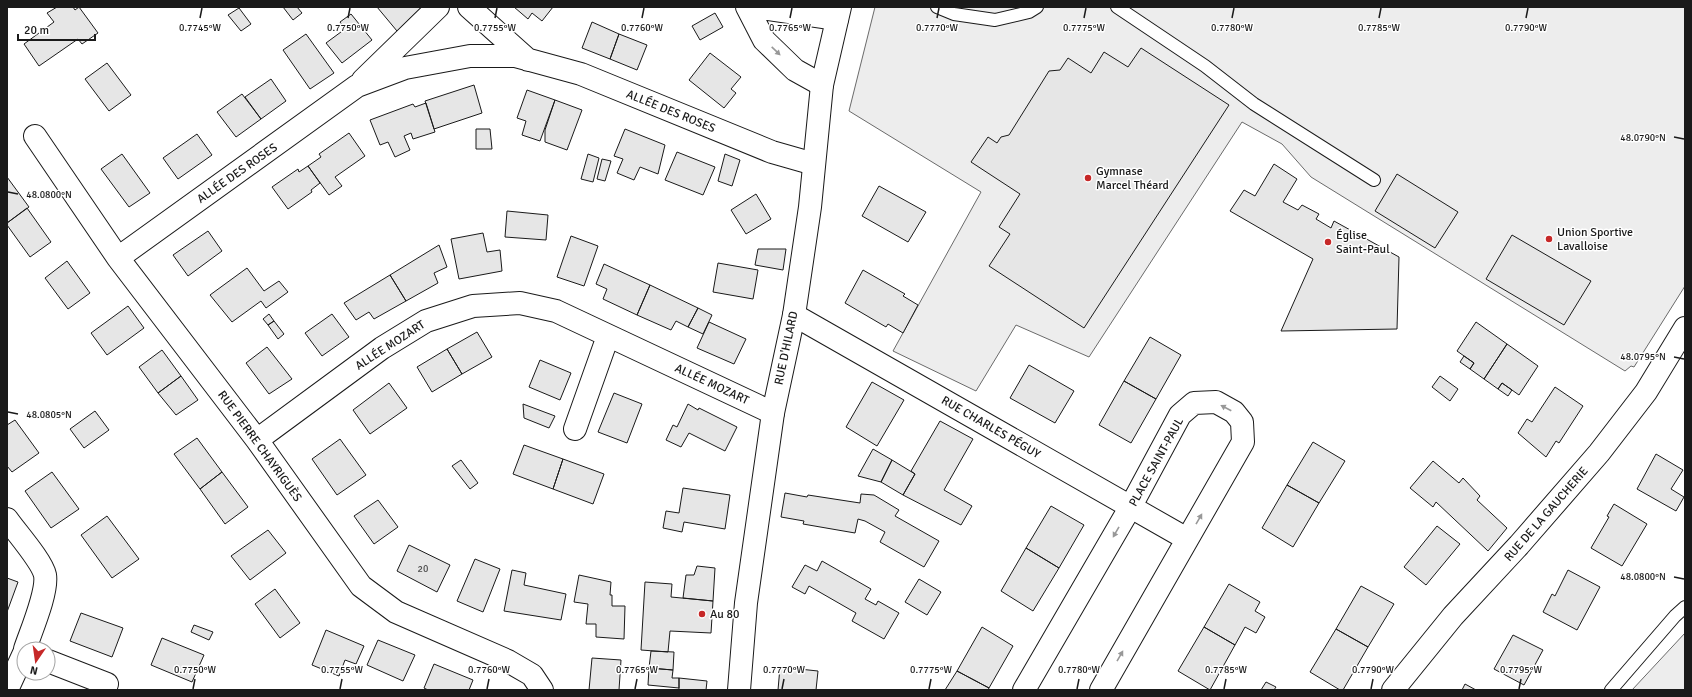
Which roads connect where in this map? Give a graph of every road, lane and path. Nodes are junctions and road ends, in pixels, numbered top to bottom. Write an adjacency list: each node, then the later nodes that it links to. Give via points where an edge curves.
1 (438, 7): 11 (street, ALLÉE DES ROSES)
2 (469, 7): 9 (street, ALLÉE DES ROSES)
3 (747, 7): 10 (street, one-way to 10, via 764,40 795,70)
4 (754, 7): 8 (street)
5 (937, 7): 6 (lane, via 954,14 995,20 1029,12)
6 (1037, 7)
7 (1116, 7): 14 (lane, via 1205,66 1254,104)
8 (838, 13): 10 (street, RUE D'HILARD)
9 (528, 60): 11 (street, ALLÉE DES ROSES, via 515,56 470,56 406,68); 13 (street, ALLÉE DES ROSES, via 581,74 772,152)
10 (822, 85): 13 (street, RUE D'HILARD)
11 (356, 86): 15 (street, ALLÉE DES ROSES)
12 (35, 136): 15 (street, RUE PIERRE CHAYRIGUÈS)
13 (814, 164): 16 (street, RUE D'HILARD)
14 (1374, 180)
15 (118, 258): 21 (street, RUE PIERRE CHAYRIGUÈS)
16 (794, 315): 19 (street, RUE D'HILARD); 22 (street, RUE CHARLES PÉGUY)
17 (1685, 328): 35 (street, RUE DE LA GAUCHERIE, via 1646,392 1599,453 1453,616)
18 (608, 336): 19 (street, ALLÉE MOZART); 20 (street); 21 (street, ALLÉE MOZART, via 556,311 520,302 473,306 426,321 382,348)
19 (773, 413): 32 (street, RUE D'HILARD, via 746,603)
20 (575, 429)
21 (257, 440): 31 (street, RUE PIERRE CHAYRIGUÈS, via 361,586 396,612 508,661 532,675)
22 (1131, 506): 24 (street, RUE CHARLES PÉGUY); 24 (street, PLACE SAINT-PAUL, one-way to 22, via 1243,442 1242,422 1234,412 1216,402 1194,403 1180,415); 33 (street, PLACE SAINT-PAUL, one-way to 33)
23 (7, 519): 26 (street, via 45,574 46,587)
24 (1187, 539): 34 (street, PLACE SAINT-PAUL, one-way to 24)
25 (1685, 607): 36 (lane)
26 (28, 641)
27 (56, 664): 30 (street, via 107,684)
28 (16, 672): 29 (street)
29 (8, 690)
30 (104, 690)
31 (542, 690)
32 (739, 690)
33 (1024, 690)
34 (1100, 690)
35 (1393, 690)
36 (1611, 690)

